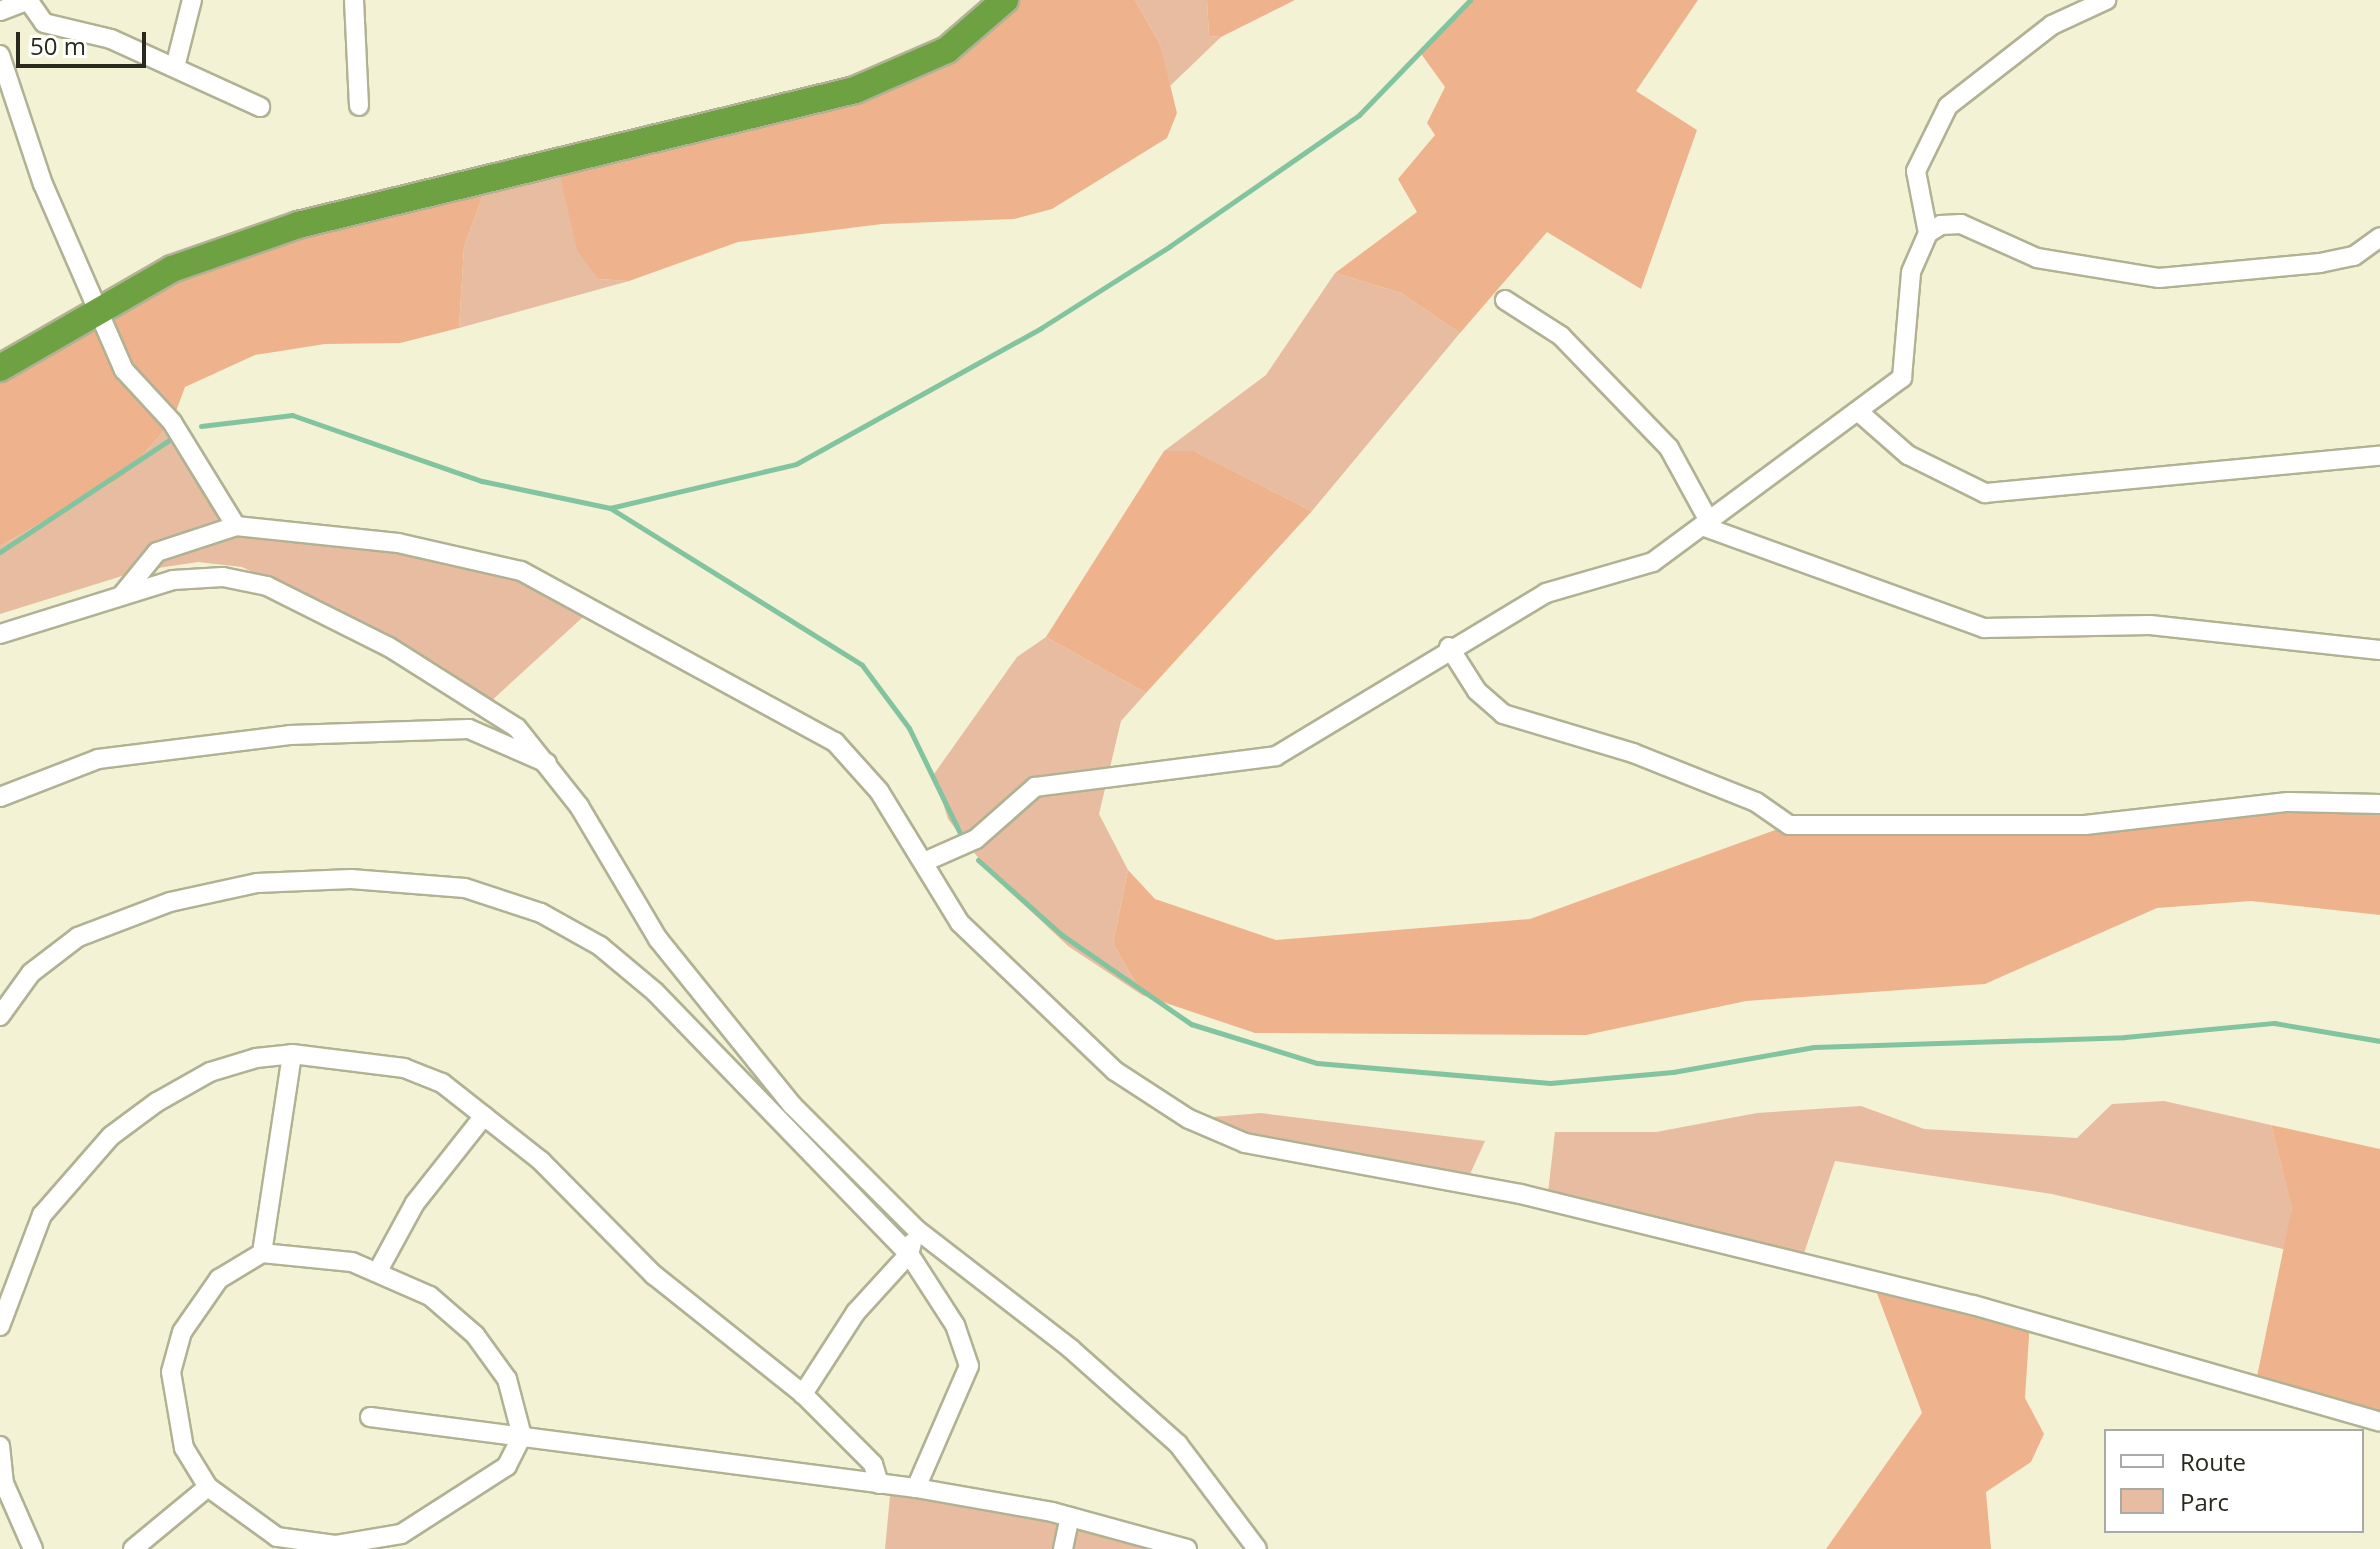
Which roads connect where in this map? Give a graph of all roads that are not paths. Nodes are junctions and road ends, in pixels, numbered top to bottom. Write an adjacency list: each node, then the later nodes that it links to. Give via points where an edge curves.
1 (207, 0): 5 (street)
2 (354, 0): 9 (street)
3 (1005, 0): 14 (highway, via 947,50 855,90 298,225 172,269)
4 (2106, 0): 11 (street, via 2052,25 1948,106 1916,171)
5 (192, 7): 8 (street)
6 (0, 11): 8 (street, via 28,0 44,23 111,39)
7 (0, 55): 14 (street, via 43,184)
8 (175, 67): 10 (street)
9 (359, 106)
10 (260, 107)
11 (1928, 233): 12 (street, via 1961,224 2037,258 2177,278 2354,256); 16 (street, via 1911,272 1902,378)
12 (2380, 237)
13 (1505, 300): 18 (street, via 1561,336 1669,448)
14 (99, 306): 15 (highway); 19 (street, via 124,370 172,422)
15 (0, 368)
16 (1860, 413): 17 (street, via 1908,455 1985,493); 18 (street)
17 (2380, 456)
18 (1707, 525): 22 (street, via 1653,562 1546,593); 23 (street, via 1984,628 2150,625)
19 (236, 526): 20 (street, via 157,552); 27 (street, via 398,543 499,564 595,606 835,742 879,791)
20 (122, 595): 21 (street); 24 (street, via 199,574 267,586 438,673 517,728)
21 (0, 634)
22 (1449, 647): 26 (street, via 1477,691 1503,714 1633,753 1756,802 1789,825 2085,825 2288,802); 27 (street, via 1276,756 1035,787 976,839)
23 (2380, 650)
24 (550, 763): 25 (street, via 469,729 290,735 98,759); 31 (street, via 658,939 792,1105)
25 (0, 797)
26 (2380, 804)
27 (924, 862): 38 (street, via 960,923 1115,1071 1189,1119 1245,1143 1646,1223 1973,1305)
28 (0, 1016): 33 (street, via 31,973 78,937 170,902 303,880 408,882 510,899 600,946 655,992)
29 (292, 1054): 30 (street, via 404,1068 442,1083); 32 (street); 35 (street, via 210,1072 111,1136 42,1215)
30 (484, 1116): 34 (street, via 415,1203); 36 (street, via 541,1161 654,1275)
31 (916, 1229): 33 (street); 51 (street, via 1071,1349 1178,1444)
32 (262, 1253): 34 (street); 42 (street, via 219,1279 182,1332 171,1372 184,1448)
33 (909, 1254): 36 (street, via 856,1312); 43 (street, via 955,1325 969,1366)
34 (379, 1269): 39 (street, via 430,1296 475,1335 507,1379)
35 (0, 1326)
36 (803, 1394): 41 (street, via 873,1464)
37 (370, 1417): 39 (street)
38 (2380, 1422)
39 (522, 1436): 41 (street); 42 (street, via 507,1466 450,1509 401,1534 335,1545 277,1537)
40 (0, 1446): 47 (street, via 4,1483)
41 (879, 1484): 43 (street)
42 (208, 1487): 48 (street)
43 (916, 1488): 44 (street)
44 (1070, 1517): 45 (street); 49 (street)
45 (1120, 1540): 46 (street)
46 (1160, 1545): 50 (street)
47 (33, 1549)
48 (133, 1549)
49 (1063, 1549)
50 (1187, 1549)
51 (1257, 1549)

